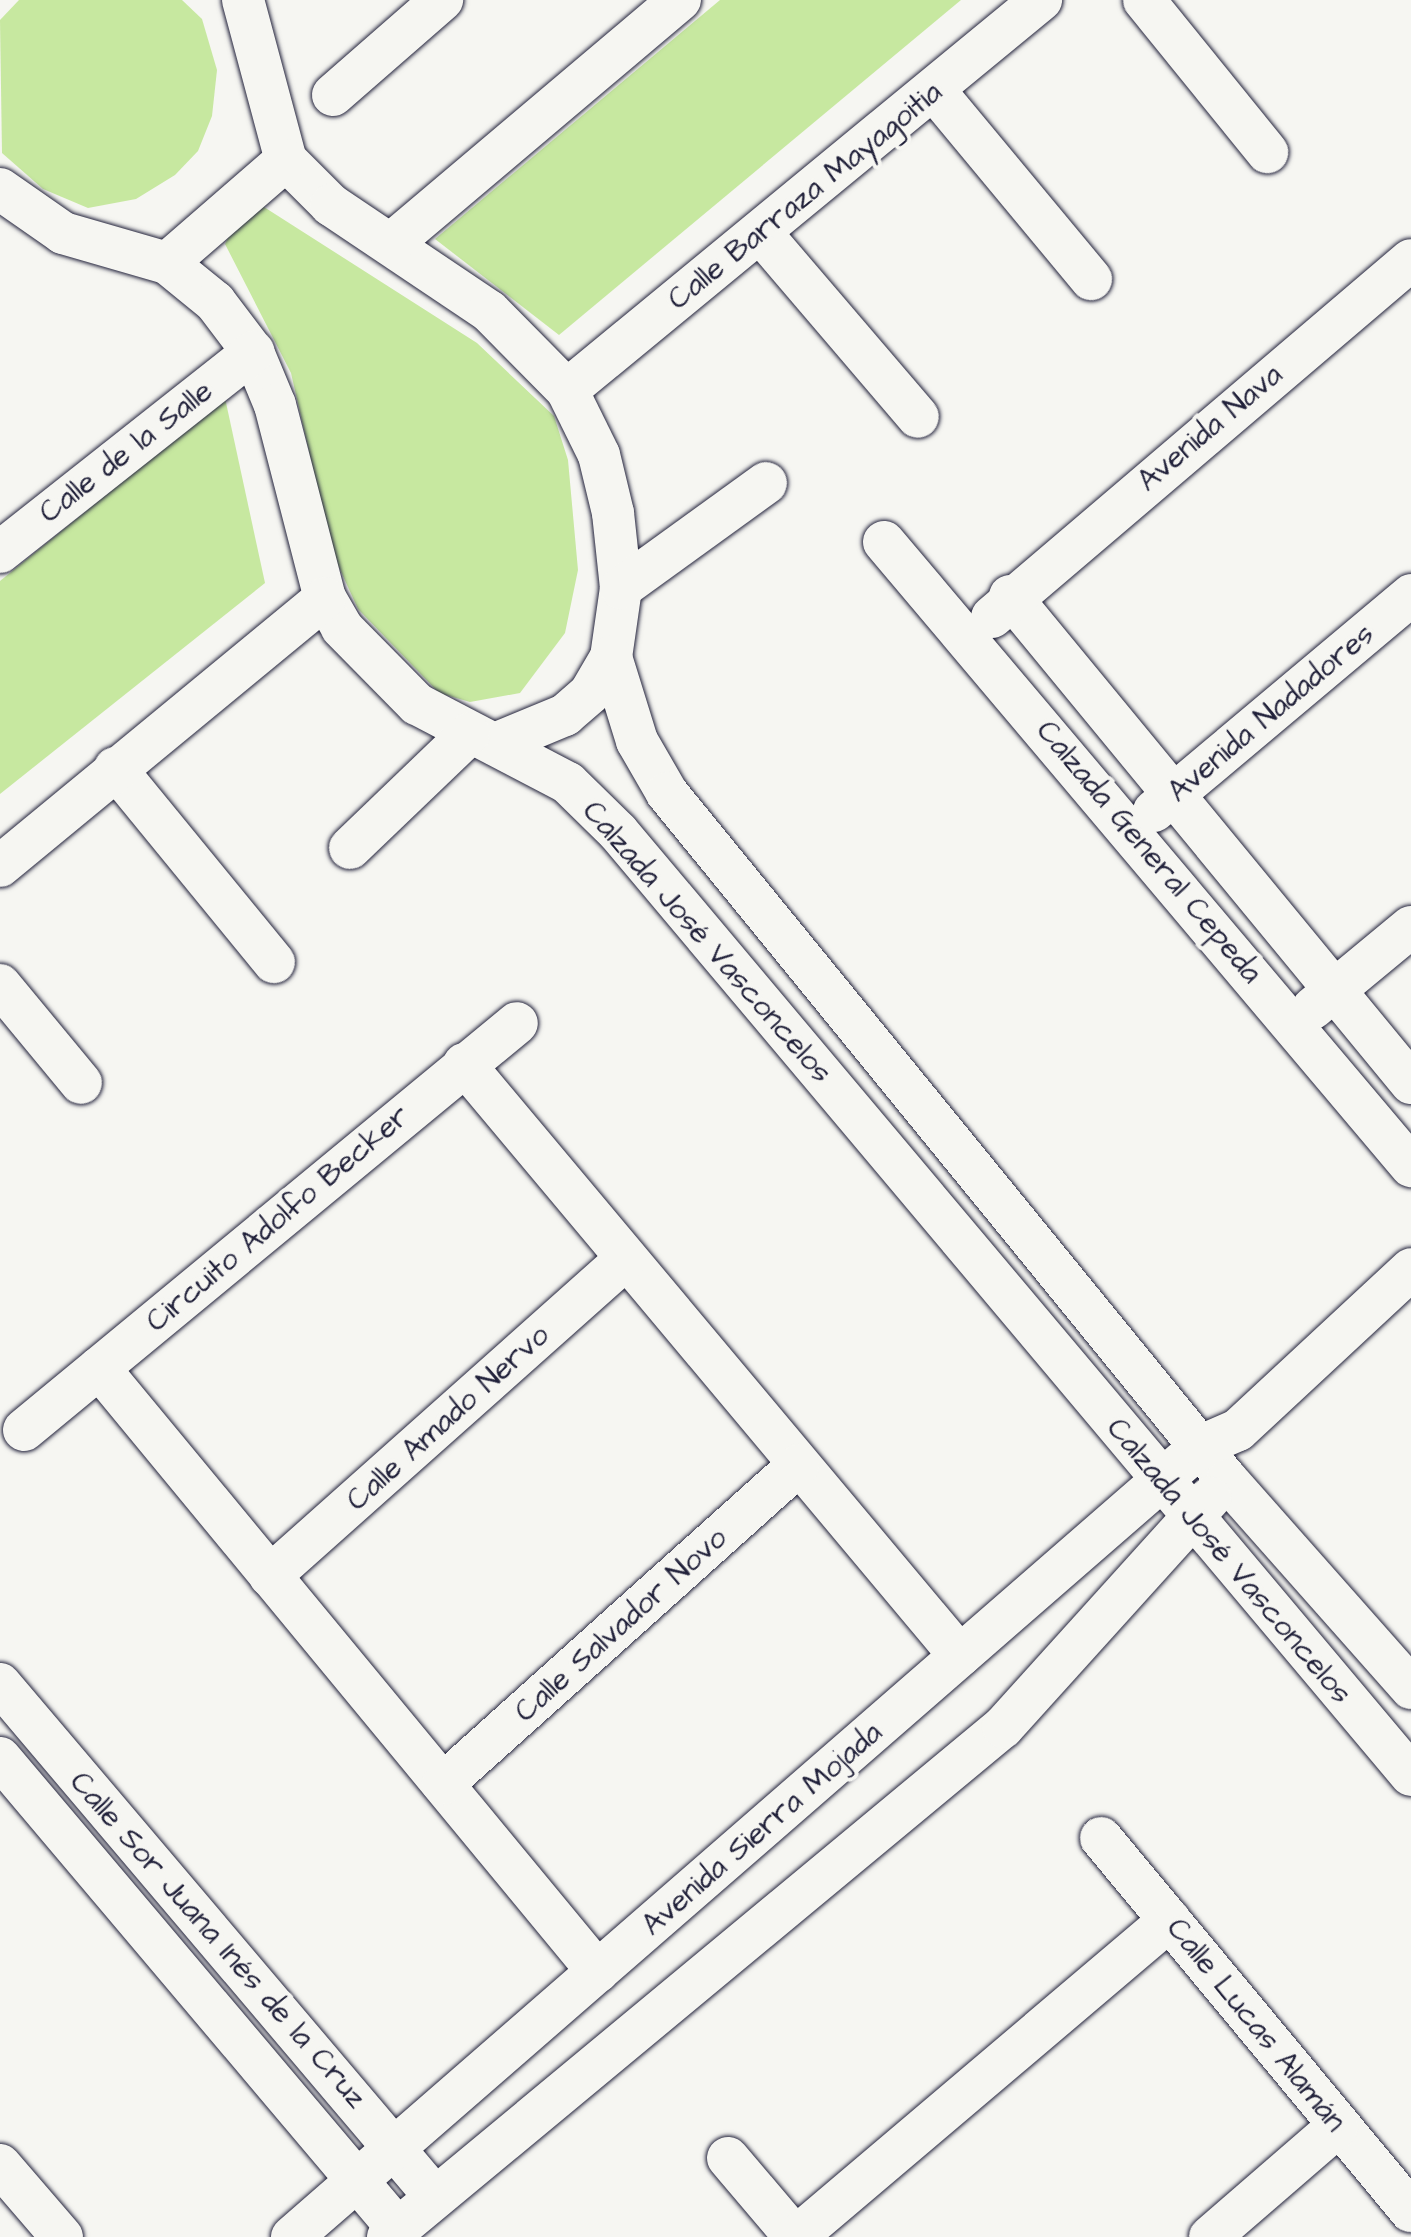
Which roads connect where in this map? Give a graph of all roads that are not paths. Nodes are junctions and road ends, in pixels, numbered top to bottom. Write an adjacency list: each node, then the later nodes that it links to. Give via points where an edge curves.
1 (442, 0): 6 (street)
2 (680, 0): 13 (street)
3 (1042, 0): 7 (street, Calle Barraza Mayagoitia)
4 (1144, 0): 9 (street)
5 (249, 3): 10 (street)
6 (402, 17): 8 (street)
7 (934, 90): 12 (street, Calle Barraza Mayagoitia); 16 (street)
8 (333, 95)
9 (1267, 152)
10 (286, 160): 13 (street, Calzada José Vasconcelos, via 331,205); 15 (street)
11 (0, 189): 15 (street, Calzada José Vasconcelos, via 63,233)
12 (760, 232): 18 (street, Calle Barraza Mayagoitia); 19 (street)
13 (392, 243): 18 (street, Calzada José Vasconcelos, via 489,310)
14 (1411, 260): 25 (street, Avenida Nava)
15 (167, 263): 17 (street, Calzada José Vasconcelos, via 214,302)
16 (1091, 278)
17 (253, 352): 22 (street, Calle de la Salle); 26 (street, Calzada José Vasconcelos)
18 (567, 390): 23 (street, Calzada José Vasconcelos, via 599,455)
19 (918, 417)
20 (766, 483): 23 (street)
21 (884, 542): 27 (street, Calzada General Cepeda)
22 (0, 552)
23 (621, 588): 28 (street, Calzada José Vasconcelos)
24 (1411, 595): 31 (street, Avenida Nadadores)
25 (1010, 596): 27 (street, Avenida Nava); 31 (street, Calzada General Cepeda)
26 (325, 598): 29 (street, Calzada José Vasconcelos, via 376,669); 30 (street)
27 (972, 640): 32 (street, Calzada General Cepeda)
28 (611, 657): 29 (street, via 590,693 565,715); 49 (street, Calzada José Vasconcelos, via 637,741 668,793)
29 (482, 739): 33 (street); 52 (street, Calzada José Vasconcelos, via 568,782 618,832)
30 (115, 768): 34 (street); 36 (street)
31 (1173, 794): 32 (street, Avenida Nadadores); 38 (street, Calzada General Cepeda)
32 (1130, 830): 40 (street, Calzada General Cepeda)
33 (350, 848)
34 (0, 866)
35 (1411, 926): 38 (street)
36 (274, 962)
37 (0, 985): 42 (street)
38 (1335, 990): 40 (street); 43 (street, Calzada General Cepeda)
39 (517, 1023): 41 (street, Circuito Adolfo Becker)
40 (1293, 1024): 44 (street, Calzada General Cepeda)
41 (464, 1064): 45 (street); 47 (street, Circuito Adolfo Becker)
42 (81, 1083)
43 (1411, 1083)
44 (1411, 1166)
45 (625, 1260): 50 (street); 54 (street, Calle Amado Nervo)
46 (1411, 1268): 49 (street, Avenida Sierra Mojada)
47 (99, 1368): 48 (street, Circuito Adolfo Becker); 54 (street)
48 (24, 1430)
49 (1220, 1438): 51 (street); 52 (street, Avenida Sierra Mojada)
50 (798, 1465): 55 (street); 60 (street, Calle Salvador Novo)
51 (1227, 1480): 53 (street); 57 (street, Calzada José Vasconcelos)
52 (1162, 1481): 53 (street, Calzada José Vasconcelos); 55 (street, Avenida Sierra Mojada)
53 (1190, 1519): 59 (street, Calzada José Vasconcelos); 71 (street, via 1003,1727)
54 (270, 1576): 60 (street)
55 (960, 1656): 65 (street, Avenida Sierra Mojada)
56 (0, 1684): 61 (street, Calle Sor Juana Inés de la Cruz)
57 (1411, 1688)
58 (0, 1758): 63 (street, Calle Sor Juana Inés de la Cruz)
59 (1411, 1775)
60 (443, 1784): 65 (street)
61 (118, 1824): 63 (street); 67 (street, Calle Sor Juana Inés de la Cruz)
62 (1102, 1838): 64 (street, Calle Lucas Alamán)
63 (84, 1857): 70 (street, Calle Sor Juana Inés de la Cruz)
64 (1170, 1920): 66 (street, Calle Lucas Alamán); 76 (street)
65 (598, 1972): 67 (street, Avenida Sierra Mojada)
66 (1337, 2127): 72 (street, Calle Lucas Alamán); 77 (street)
67 (395, 2146): 70 (street, Avenida Sierra Mojada); 71 (street, Calle Sor Juana Inés de la Cruz)
68 (728, 2158): 76 (street)
69 (0, 2165): 74 (street)
70 (357, 2180): 73 (street, Calle Sor Juana Inés de la Cruz); 75 (street, Avenida Sierra Mojada)
71 (435, 2197): 73 (street)
72 (1411, 2212)
73 (393, 2233)
74 (62, 2237)
75 (292, 2237)
76 (796, 2237)
77 (1210, 2237)

